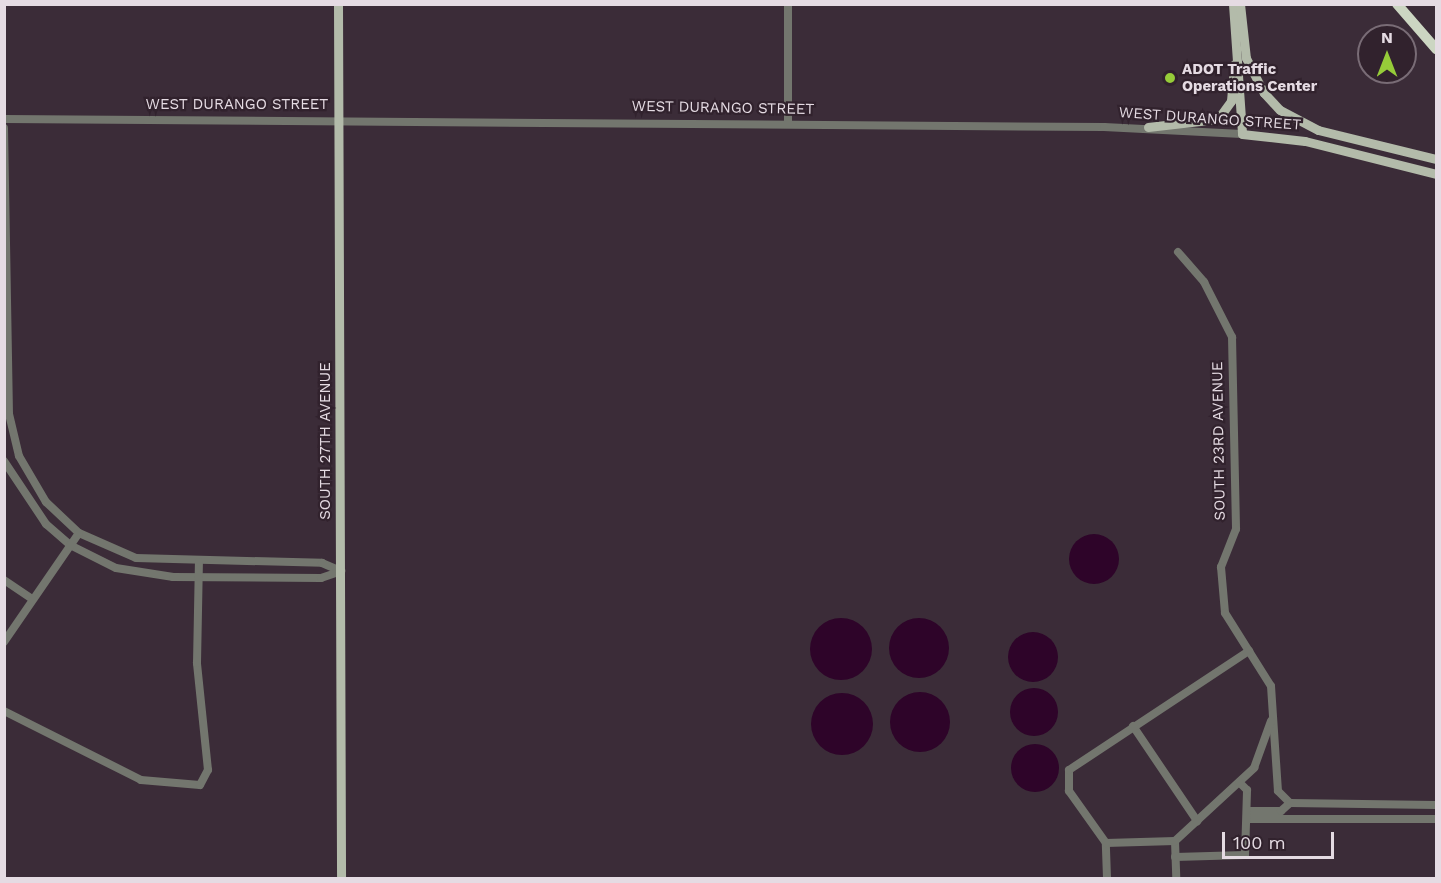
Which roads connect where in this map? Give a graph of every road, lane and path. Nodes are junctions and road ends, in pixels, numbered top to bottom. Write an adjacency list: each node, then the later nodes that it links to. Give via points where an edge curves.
1 (338, 4): 9 (main road, SOUTH 27TH AVENUE)
2 (788, 4): 10 (street)
3 (1233, 4): 7 (main road)
4 (1240, 4): 14 (main road, via 1246,58 1264,93 1280,110 1318,130)
5 (1397, 4): 6 (highway)
6 (1437, 49)
7 (1234, 59): 11 (main road, via 1231,101 1218,119); 13 (main road, via 1242,81)
8 (4, 119): 9 (street, WEST DURANGO STREET)
9 (339, 120): 10 (street, WEST DURANGO STREET); 21 (main road, SOUTH 27TH AVENUE)
10 (788, 124): 11 (street, WEST DURANGO STREET)
11 (1148, 127): 13 (street, WEST DURANGO STREET)
12 (4, 128): 18 (street, via 12,431 34,486)
13 (1242, 134): 15 (main road, WEST DURANGO STREET, via 1305,141)
14 (1437, 159)
15 (1435, 174)
16 (1178, 252): 26 (street, SOUTH 23RD AVENUE, via 1204,282 1232,338 1236,529 1221,567 1225,613)
17 (4, 461): 19 (street, via 27,502)
18 (79, 533): 19 (street); 20 (street, via 136,558)
19 (70, 545): 22 (street, via 130,572); 24 (street)
20 (199, 562): 21 (street, via 322,563); 22 (street)
21 (341, 571): 22 (street, via 321,578); 39 (main road, SOUTH 27TH AVENUE)
22 (198, 577): 27 (street, via 197,663 208,770 200,785 141,780)
23 (4, 580): 24 (street)
24 (32, 599): 25 (street)
25 (4, 642)
26 (1249, 651): 28 (street, SOUTH 23RD AVENUE, via 1271,686); 29 (street)
27 (4, 711)
28 (1273, 714): 30 (street, via 1254,768); 31 (street, SOUTH 23RD AVENUE, via 1278,791)
29 (1132, 726): 35 (street); 37 (street, via 1070,770 1069,791)
30 (1239, 782): 33 (street, via 1246,790); 35 (street)
31 (1290, 803): 32 (street); 33 (street, via 1281,811)
32 (1437, 805)
33 (1248, 815): 34 (street); 38 (street, via 1245,855)
34 (1437, 819)
35 (1197, 820): 36 (street)
36 (1175, 841): 37 (street); 38 (street)
37 (1106, 843): 40 (street)
38 (1175, 856): 41 (street)
39 (340, 879)
40 (1107, 879)
41 (1176, 879)

